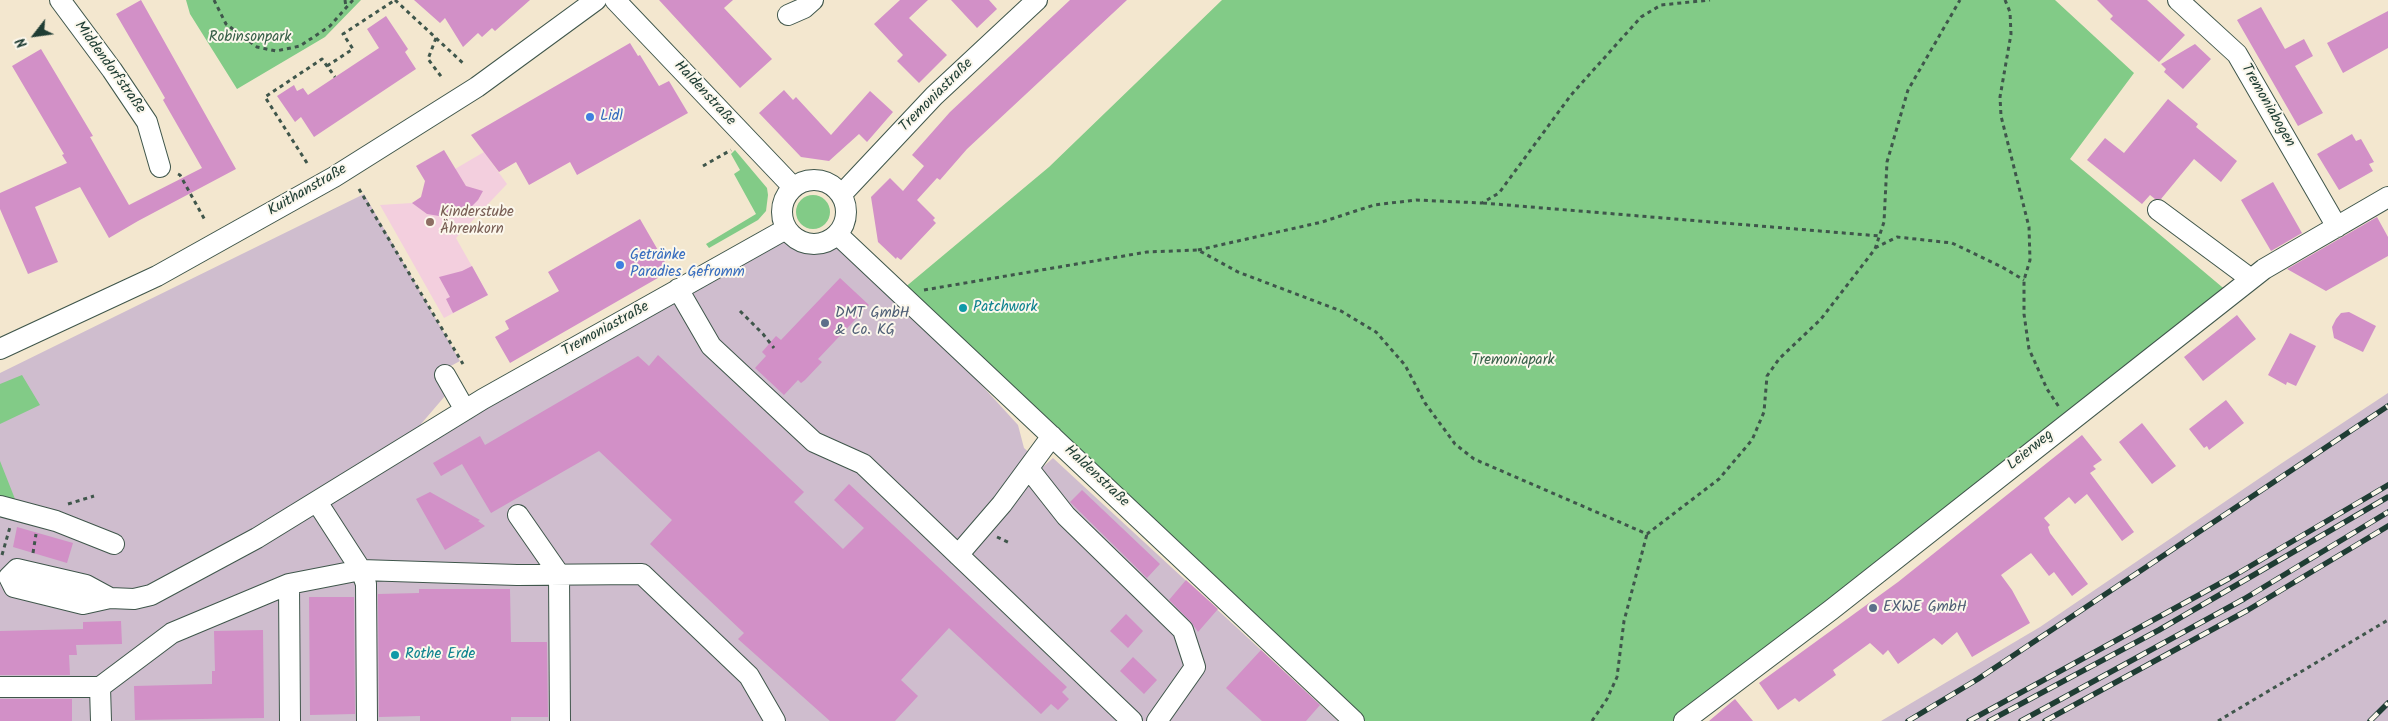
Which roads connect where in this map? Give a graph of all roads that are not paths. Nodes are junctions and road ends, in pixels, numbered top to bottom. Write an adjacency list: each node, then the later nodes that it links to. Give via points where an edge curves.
1 (60, 0): 8 (street, Middendorfstraße, via 147,122)
2 (615, 0): 9 (street, Haldenstraße)
3 (813, 0): 7 (street)
4 (1037, 0): 10 (street, Tremoniastraße, via 934,96)
5 (2178, 0): 13 (street, Tremoniabogen, via 2237,54)
6 (591, 1): 18 (street, Kuithanstraße, via 477,87 334,176 157,276)
7 (788, 15)
8 (160, 167)
9 (793, 187): 10 (street, via 817,180 828,183); 14 (street, via 782,205)
10 (841, 195): 15 (street, via 845,216)
11 (2388, 197): 13 (street, Leierweg)
12 (2158, 210): 16 (street)
13 (2337, 227): 16 (street, Leierweg)
14 (786, 229): 15 (street, via 794,237 810,244 823,242); 17 (street, Tremoniastraße)
15 (837, 234): 21 (street, Haldenstraße)
16 (2251, 279): 42 (street, Leierweg, via 1831,610)
17 (678, 289): 20 (street, Tremoniastraße); 27 (street, via 718,353 814,442 863,464)
18 (0, 349)
19 (445, 375): 20 (street)
20 (466, 410): 23 (street, Tremoniastraße)
21 (1052, 436): 22 (street); 41 (street, Haldenstraße)
22 (1029, 469): 27 (street); 40 (street, via 1066,516 1183,630 1195,667)
23 (317, 502): 28 (street, Tremoniastraße, via 211,564 152,595 134,599 110,598 86,585 17,568); 29 (street)
24 (6, 512): 26 (street, via 56,521)
25 (518, 515): 30 (street)
26 (114, 544)
27 (958, 555): 39 (street)
28 (3, 569)
29 (361, 570): 30 (street); 31 (street); 36 (street, via 366,584)
30 (559, 574): 37 (street); 38 (street, via 642,574 749,676)
31 (289, 584): 33 (street, via 172,633); 35 (street)
32 (0, 687): 33 (street)
33 (100, 687): 34 (street)
34 (100, 721)
35 (290, 721)
36 (367, 721)
37 (560, 721)
38 (775, 721)
39 (1132, 721)
40 (1157, 721)
41 (1354, 721)
42 (1684, 721)

